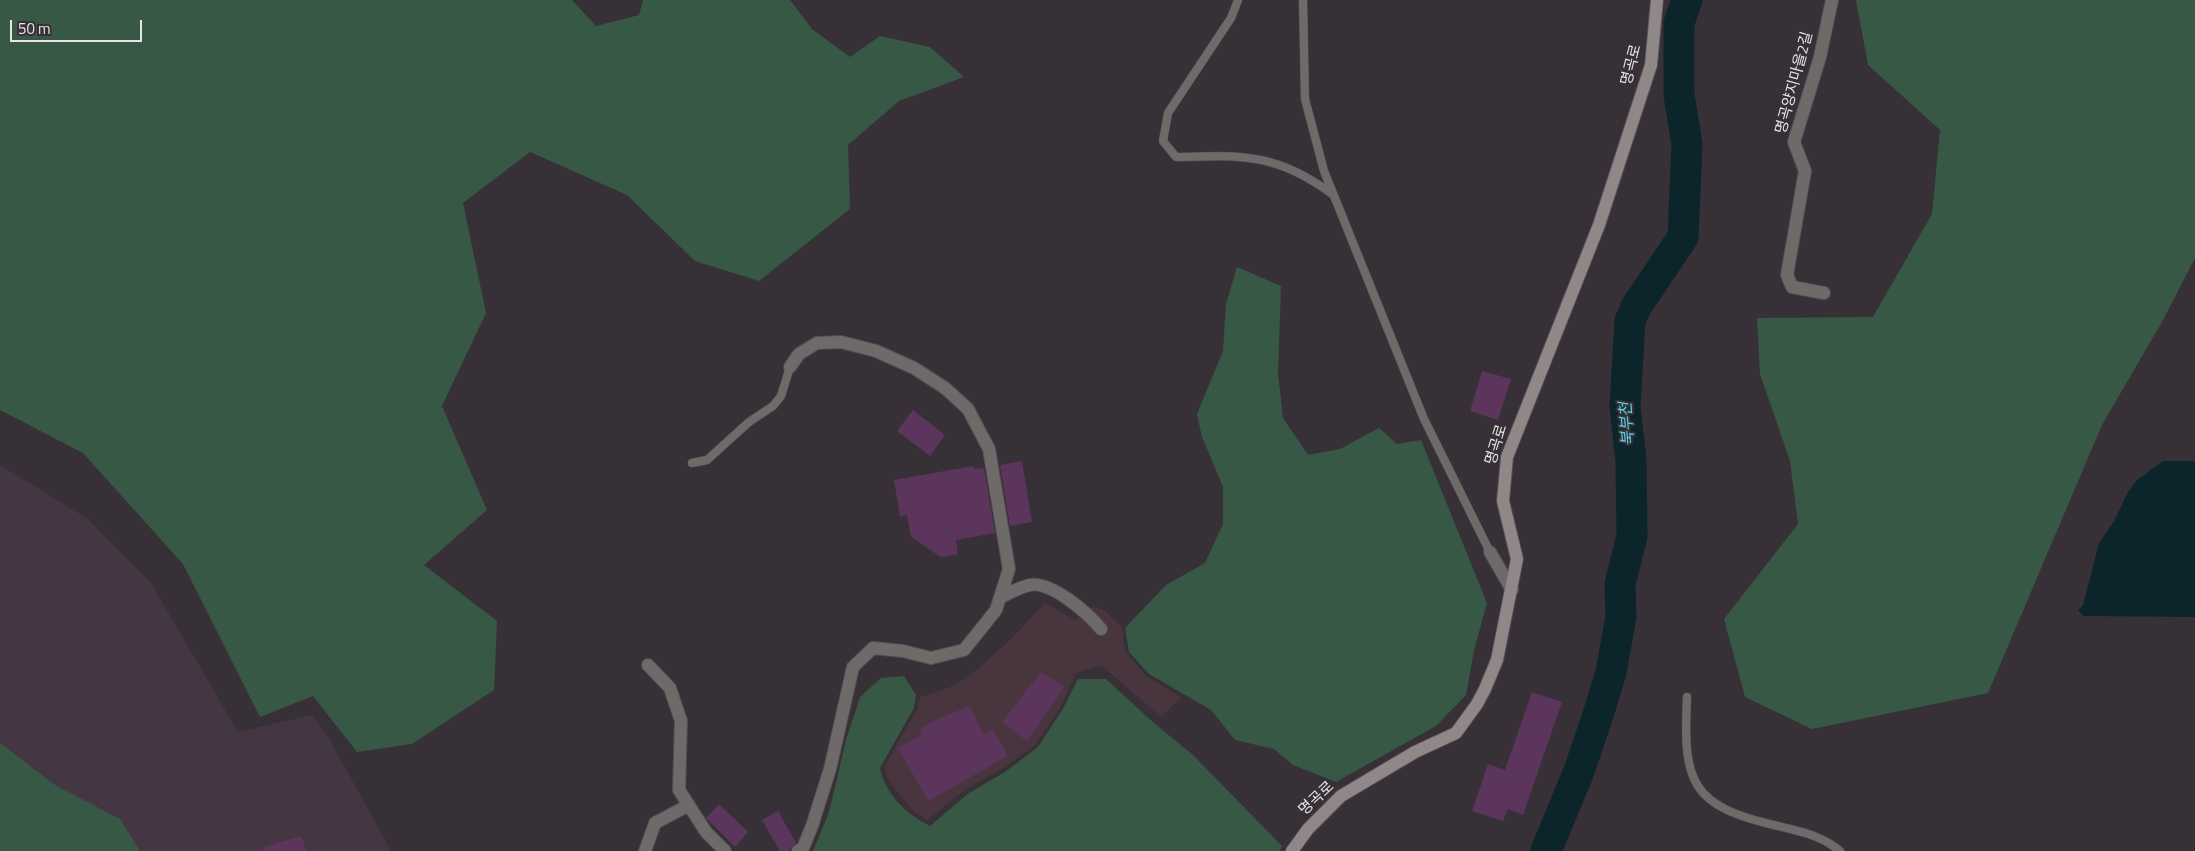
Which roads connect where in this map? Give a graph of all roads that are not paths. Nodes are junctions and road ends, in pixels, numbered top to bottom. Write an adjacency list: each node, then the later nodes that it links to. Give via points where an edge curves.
1 (1238, 0): 5 (lane, via 1231,18 1168,113 1163,141 1176,157 1230,156 1275,162 1308,176)
2 (1304, 0): 5 (lane, via 1305,98 1324,171)
3 (1657, 0): 10 (main road, 명곡로, via 1651,65 1605,206 1507,457 1503,501 1517,559)
4 (1832, 0): 6 (street, 명곡양지마을2길, via 1820,58 1794,142 1805,171 1787,275 1792,287)
5 (1334, 195): 9 (lane, via 1424,419)
6 (1824, 293)
7 (790, 367): 8 (lane, via 781,396 773,406 749,422 706,460); 11 (street, via 799,354 817,343 841,342 876,351 914,368 945,388 968,409 989,449 1001,514 1010,569)
8 (692, 463)
9 (1490, 552): 10 (street)
10 (1512, 590): 19 (main road, 명곡로, via 1497,660 1477,704 1456,733 1415,752 1341,796 1308,829)
11 (1001, 597): 12 (street, via 1031,584 1059,593 1089,615); 18 (street, via 996,610 964,650 931,658 873,648 853,667 830,769 803,848)
12 (1101, 629)
13 (648, 665): 15 (street, via 670,688 681,721 679,790)
14 (1687, 697): 20 (lane, via 1687,755 1700,791 1712,803 1762,822 1816,835)
15 (690, 805): 16 (street, via 656,823); 17 (street, via 706,832)
16 (645, 851)
17 (725, 851)
18 (798, 851)
19 (1292, 851)
20 (1840, 851)

